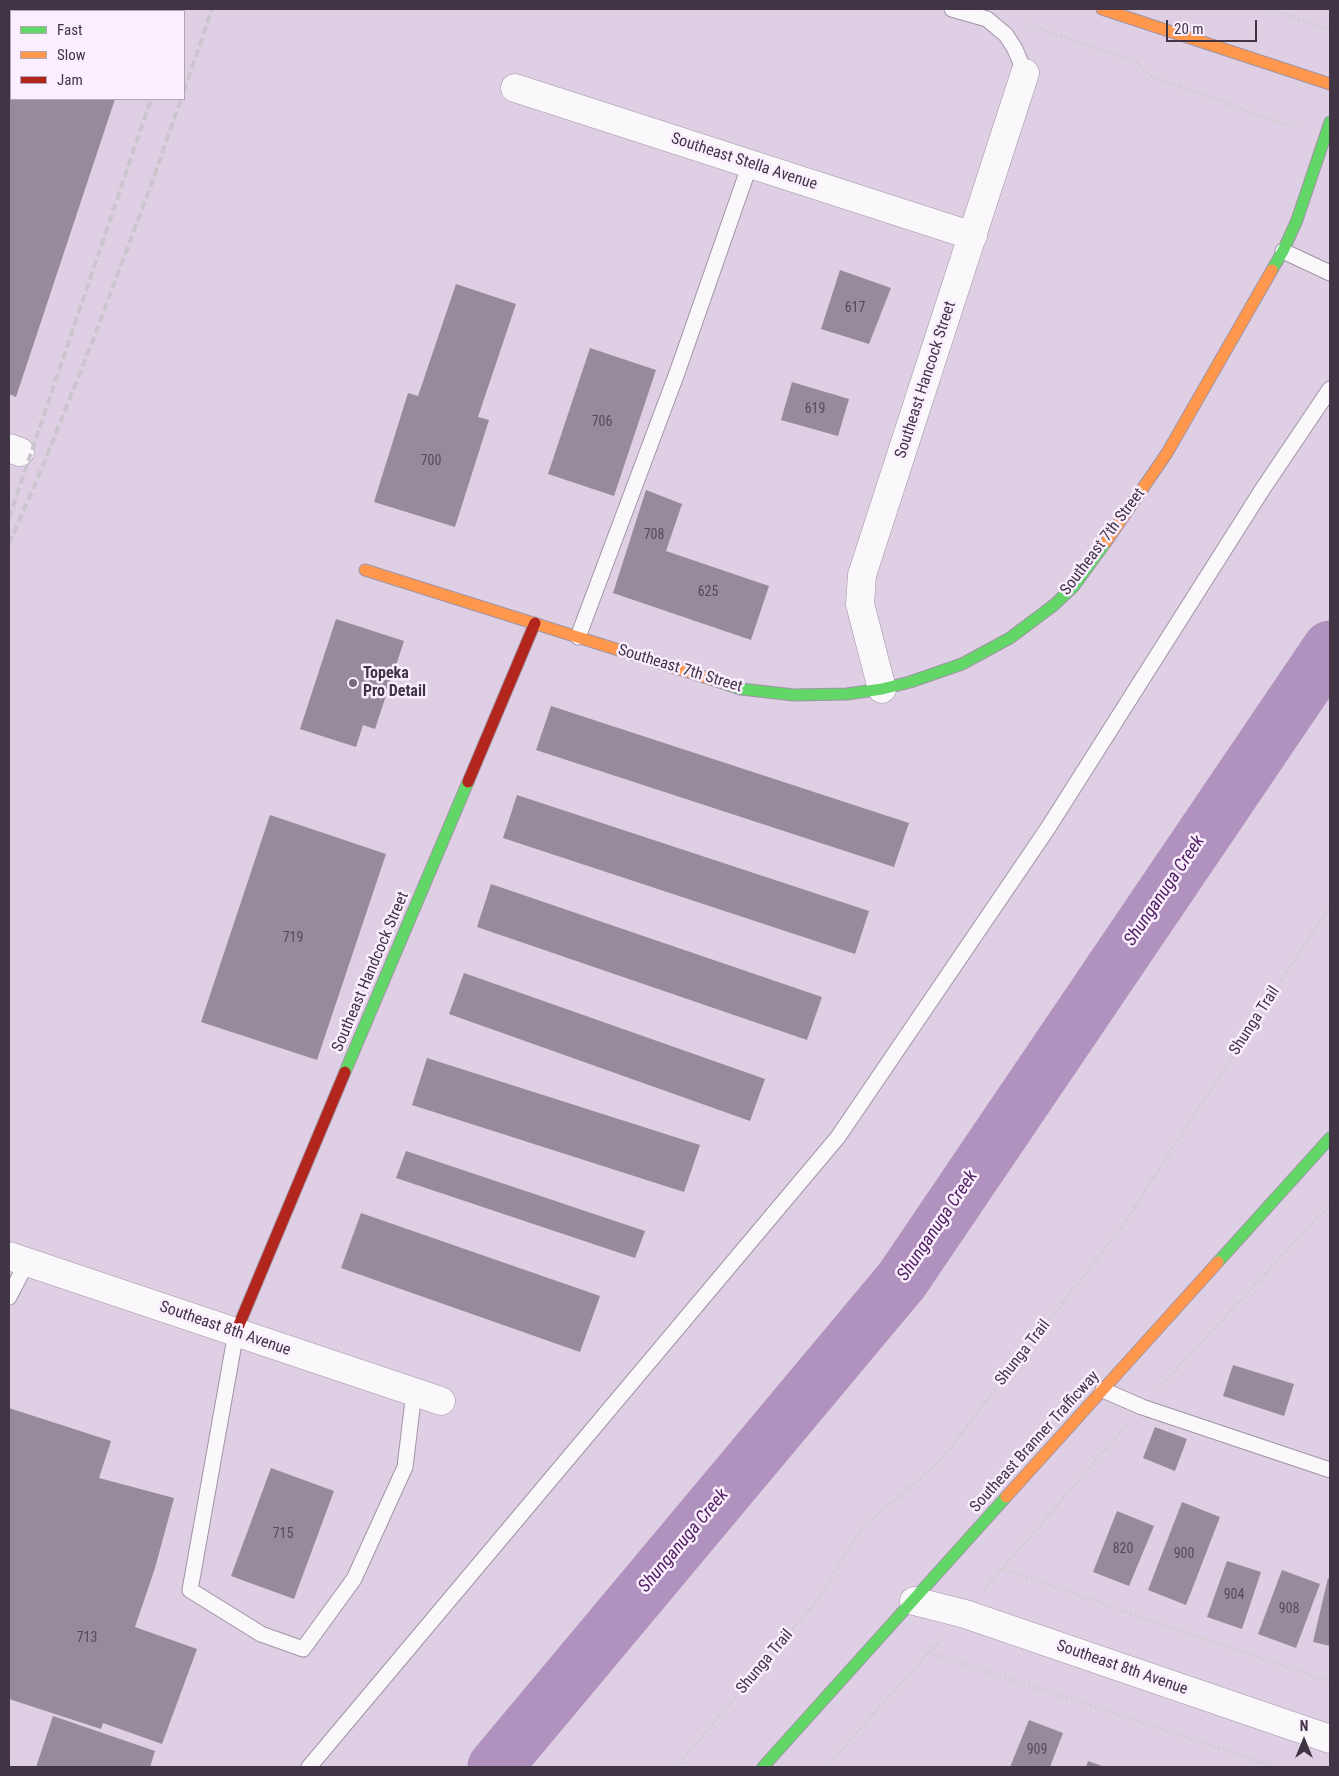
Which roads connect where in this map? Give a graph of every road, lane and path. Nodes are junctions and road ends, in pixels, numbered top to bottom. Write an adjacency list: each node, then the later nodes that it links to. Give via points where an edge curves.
1 (952, 9): 6 (lane, via 987,19 1006,35)
2 (1102, 9): 7 (street)
3 (1269, 9): 5 (path)
4 (1042, 29): 10 (path, via 1136,62 1151,76)
5 (1330, 29)
6 (1026, 73): 12 (street, Southeast Hancock Street)
7 (1330, 84)
8 (516, 88): 11 (street, Southeast Stella Avenue)
9 (1330, 122): 10 (street, Southeast 7th Street)
10 (1327, 135): 13 (street, Southeast 7th Street)
11 (750, 164): 12 (street, Southeast Stella Avenue); 18 (lane, via 677,374)
12 (973, 236): 19 (street, Southeast Hancock Street, via 862,575 860,604)
13 (1283, 251): 14 (lane); 19 (street, Southeast 7th Street, via 1167,453 1074,586 1054,605 1002,642 962,664)
14 (1330, 273)
15 (1330, 389): 35 (lane, via 1262,490 1048,828 838,1138)
16 (365, 570): 17 (street, Southeast 7th Street)
17 (535, 624): 18 (street, Southeast 7th Street); 24 (street, Southeast Handcock Street)
18 (578, 637): 19 (street, Southeast 7th Street, via 741,689 794,696)
19 (882, 689)
20 (1330, 906): 36 (path, Shunga Trail, via 1121,1228 938,1463 863,1527 815,1603)
21 (1330, 1138): 25 (street, Southeast Branner Trafficway)
22 (18, 1259): 23 (lane); 24 (street, Southeast 8th Avenue)
23 (9, 1297)
24 (236, 1332): 26 (street, Southeast 8th Avenue); 26 (lane, via 190,1590 261,1634 303,1649 354,1579 405,1467)
25 (1103, 1390): 28 (lane); 30 (street, Southeast Branner Trafficway)
26 (414, 1392): 27 (street, Southeast 8th Avenue)
27 (441, 1401)
28 (1330, 1470)
29 (1002, 1569): 33 (path)
30 (914, 1600): 31 (street, Southeast 8th Avenue); 37 (street, Southeast Branner Trafficway)
31 (965, 1614): 32 (path); 34 (street, Southeast 8th Avenue)
32 (928, 1652): 38 (path); 39 (path)
33 (1330, 1682)
34 (1330, 1739)
35 (309, 1767)
36 (676, 1767)
37 (763, 1767)
38 (826, 1767)
39 (1275, 1767)

